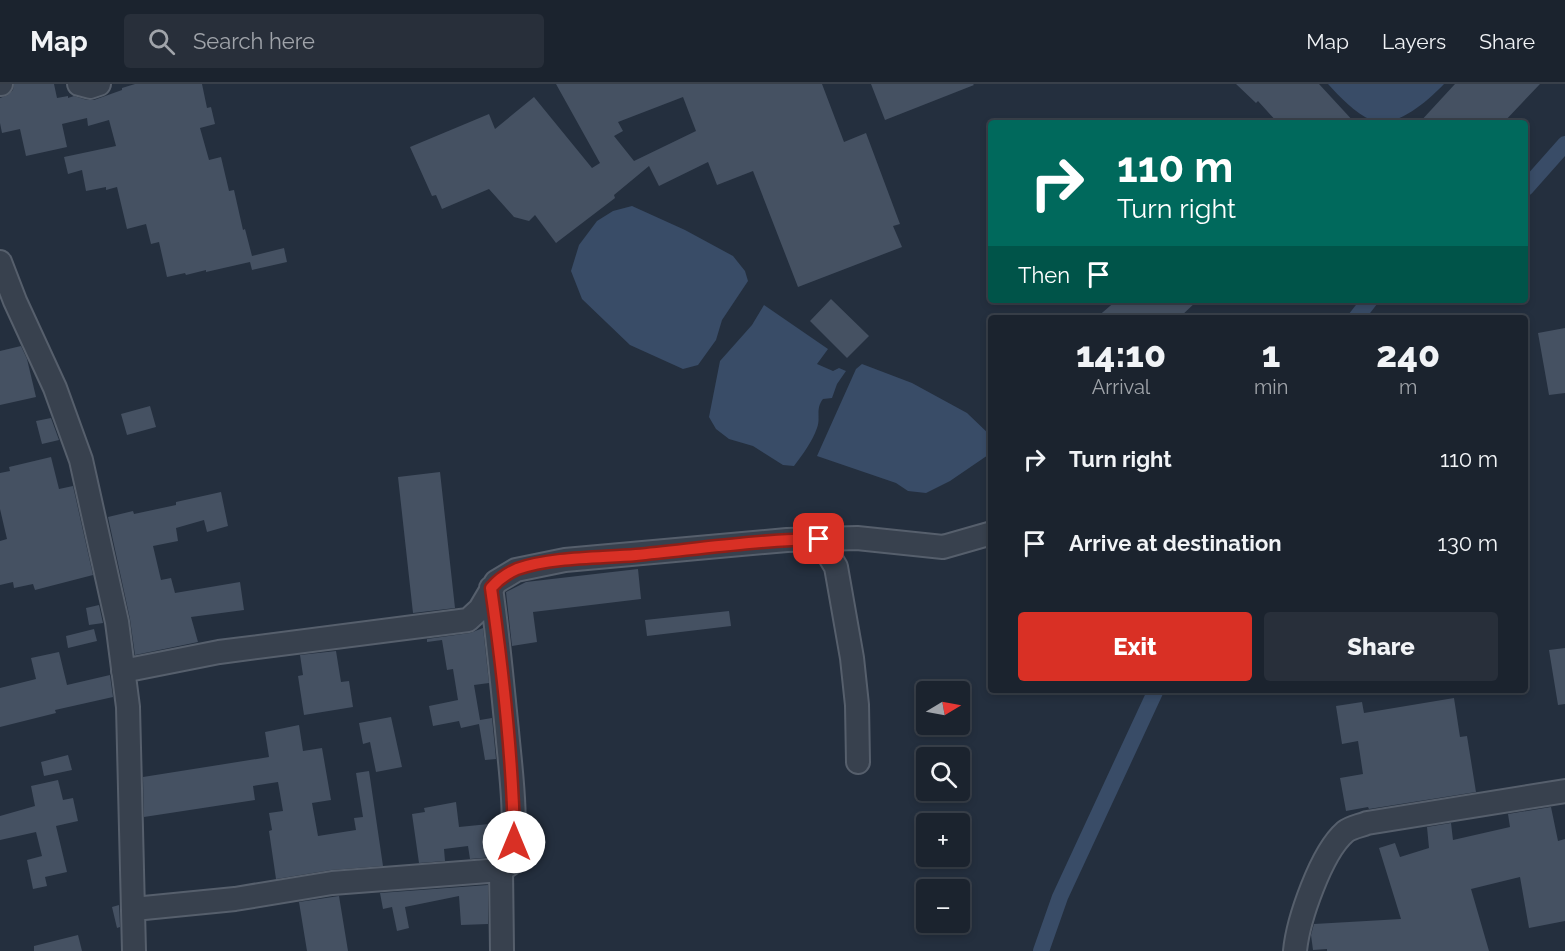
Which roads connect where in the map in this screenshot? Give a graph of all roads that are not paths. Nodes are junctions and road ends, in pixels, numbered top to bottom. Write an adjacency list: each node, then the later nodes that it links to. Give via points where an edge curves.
1 (79, 84): 2 (street)
2 (99, 84)
3 (0, 262): 7 (street, via 55,388 81,460 117,622)
4 (988, 534): 5 (street, via 943,547 856,538)
5 (819, 539): 6 (street, via 565,560 516,570); 8 (street, via 836,567 852,658)
6 (491, 588): 7 (street, via 480,609 468,620 219,652); 10 (street, via 514,801 510,864)
7 (123, 671): 11 (street, via 128,707)
8 (858, 762)
9 (1565, 792): 14 (street, via 1367,823 1347,830 1321,868 1297,930)
10 (501, 870): 11 (street, via 332,883 235,899); 13 (street)
11 (134, 909): 12 (street)
12 (134, 951)
13 (502, 951)
14 (1294, 951)

